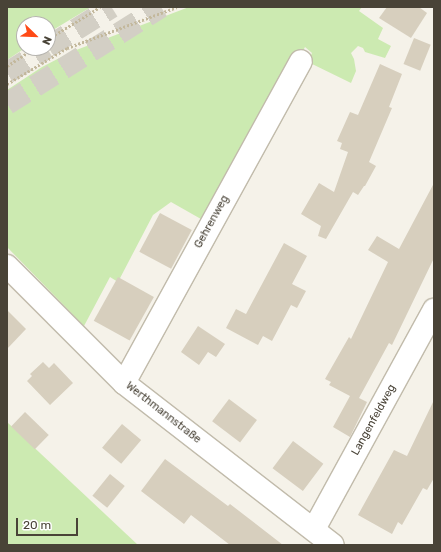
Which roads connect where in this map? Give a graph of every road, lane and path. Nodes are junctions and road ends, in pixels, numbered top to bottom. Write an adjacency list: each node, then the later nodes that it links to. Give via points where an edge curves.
1 (100, 7): 3 (path)
2 (177, 7): 7 (path, via 67,48)
3 (56, 34)
4 (23, 56): 6 (path)
5 (301, 61): 10 (street, Gehrenweg)
6 (7, 66)
7 (7, 84)
8 (7, 266): 10 (street, Werthmannstraße)
9 (434, 310): 11 (street, Langenfeldweg)
10 (124, 383): 11 (street, Werthmannstraße)
11 (314, 529): 12 (street, Werthmannstraße)
12 (333, 545)

